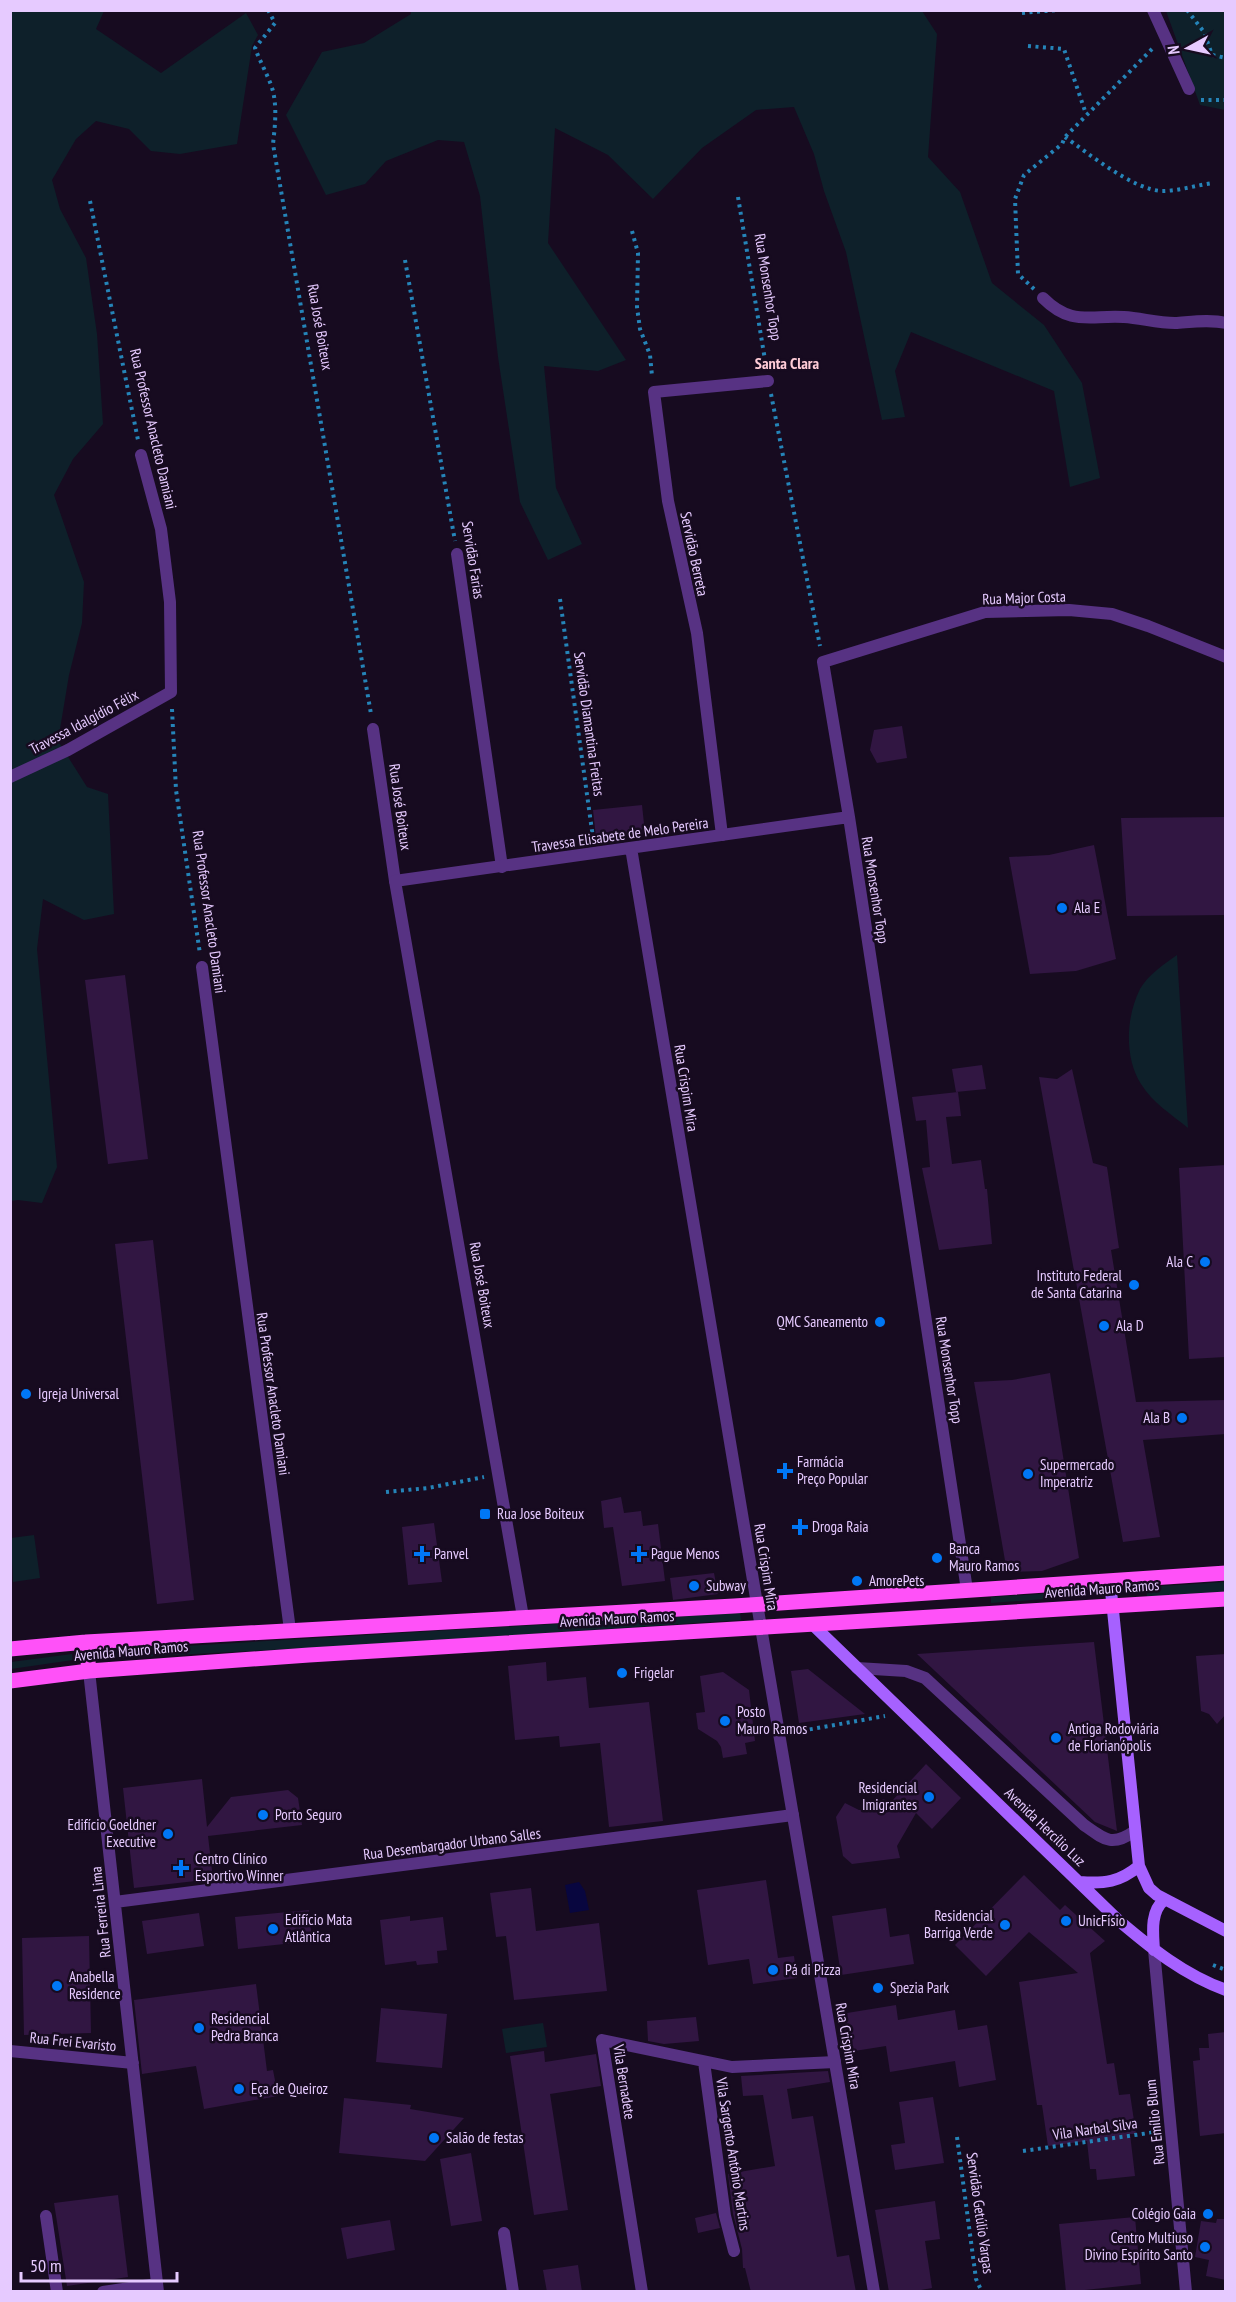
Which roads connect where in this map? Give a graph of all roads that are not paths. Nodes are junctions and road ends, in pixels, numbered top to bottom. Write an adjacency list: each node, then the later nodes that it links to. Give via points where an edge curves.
1 (1153, 10): 2 (street)
2 (1189, 89)
3 (1043, 298): 4 (street, via 1069,316)
4 (1226, 323)
5 (768, 381): 14 (street, Servidão Berreta, via 654,392 668,501 697,633)
6 (141, 455): 10 (street, Rua Professor Anacleto Damiani, via 161,529 165,560 170,602)
7 (457, 554): 16 (street, Servidão Farias)
8 (1226, 657): 9 (street, Rua Major Costa, via 1112,614 1069,610 985,612)
9 (823, 662): 13 (street, Rua Monsenhor Topp)
10 (171, 692): 12 (street, Travessa Idalgídio Félix, via 68,750)
11 (373, 729): 17 (street, Rua José Boiteux)
12 (10, 777)
13 (849, 817): 14 (street, Travessa Elisabete de Melo Pereira); 21 (street, Rua Monsenhor Topp)
14 (722, 835): 15 (street, Travessa Elisabete de Melo Pereira)
15 (631, 848): 16 (street, Travessa Elisabete de Melo Pereira); 24 (street, Rua Crispim Mira)
16 (502, 867): 17 (street, Travessa Elisabete de Melo Pereira)
17 (395, 881): 26 (street, Rua José Boiteux)
18 (202, 967): 29 (street, Rua Professor Anacleto Damiani)
19 (1226, 1573): 20 (main road, Avenida Mauro Ramos)
20 (1110, 1581): 21 (main road, Avenida Mauro Ramos); 25 (main road)
21 (968, 1590): 22 (main road, Avenida Mauro Ramos)
22 (826, 1599): 24 (main road, Avenida Mauro Ramos); 27 (main road, via 813,1612)
23 (1226, 1599): 25 (main road, Avenida Mauro Ramos)
24 (757, 1604): 26 (main road, Avenida Mauro Ramos); 28 (street, Rua Crispim Mira)
25 (1112, 1606): 27 (main road, Avenida Mauro Ramos); 36 (main road)
26 (523, 1617): 29 (main road, Avenida Mauro Ramos)
27 (813, 1626): 28 (main road, Avenida Mauro Ramos); 32 (main road, Avenida Hercílio Luz)
28 (761, 1629): 33 (main road, Avenida Mauro Ramos); 35 (street, Rua Crispim Mira)
29 (290, 1630): 30 (main road, Avenida Mauro Ramos)
30 (86, 1642): 31 (main road, Avenida Mauro Ramos); 33 (main road)
31 (10, 1649)
32 (857, 1668): 36 (street, Avenida Hercílio Luz, via 906,1671 925,1678 1084,1825 1104,1839 1122,1840); 38 (main road, Avenida Hercílio Luz)
33 (89, 1671): 34 (main road, Avenida Mauro Ramos); 40 (street, Rua Ferreira Lima)
34 (10, 1681)
35 (793, 1815): 40 (street, Rua Desembargador Urbano Salles); 46 (street, Rua Crispim Mira)
36 (1135, 1831): 37 (main road)
37 (1139, 1866): 38 (main road, via 1113,1882); 39 (main road, via 1149,1888)
38 (1080, 1882): 42 (main road, Avenida Hercílio Luz)
39 (1164, 1900): 41 (main road); 42 (main road, via 1152,1924)
40 (115, 1902): 47 (street, Rua Ferreira Lima)
41 (1226, 1931)
42 (1154, 1950): 43 (main road, Avenida Hercílio Luz); 57 (street, Rua Emílio Blum)
43 (1226, 1990)
44 (10, 2051): 47 (street, Rua Frei Evaristo)
45 (704, 2062): 46 (street, Vila Bernadete, via 739,2068); 50 (street, Vila Sargento Antônio Martins, via 725,2216); 55 (street, Vila Bernadete, via 602,2040)
46 (835, 2062): 56 (street, Rua Crispim Mira)
47 (133, 2063): 51 (street, Rua Ferreira Lima)
48 (46, 2216): 52 (street)
49 (504, 2233): 54 (street)
50 (734, 2251)
51 (158, 2288): 53 (street)
52 (57, 2292)
53 (103, 2292)
54 (513, 2292)
55 (642, 2292)
56 (874, 2292)
57 (1186, 2292)

